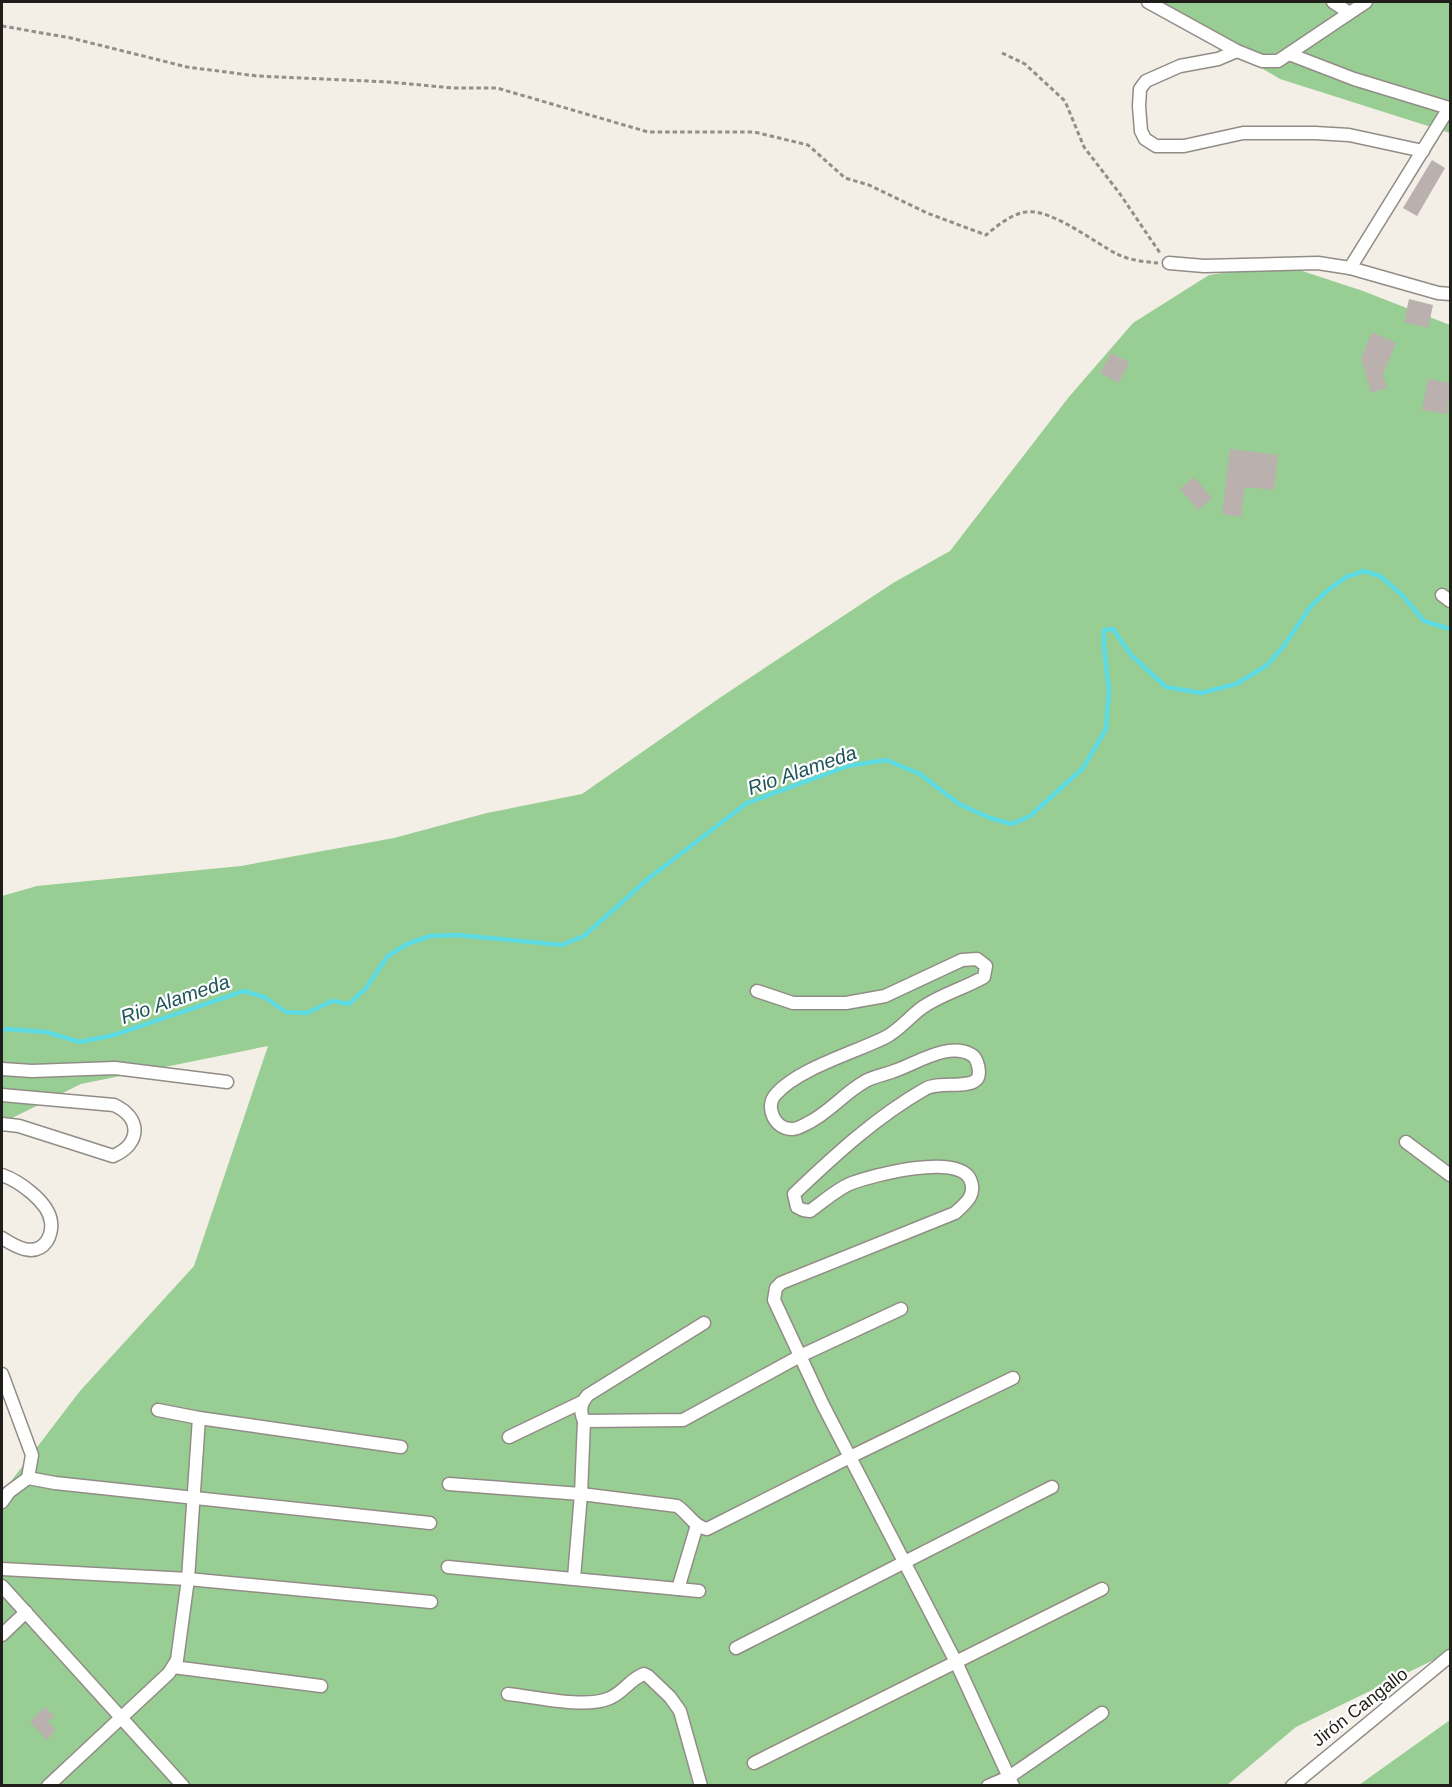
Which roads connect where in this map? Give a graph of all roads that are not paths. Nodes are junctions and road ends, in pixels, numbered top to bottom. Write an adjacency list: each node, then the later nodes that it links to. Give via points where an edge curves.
1 (1148, 2): 5 (street)
2 (1333, 2): 4 (street)
3 (1366, 2): 4 (street)
4 (1348, 12): 6 (street)
5 (1237, 51): 6 (street, via 1262,61 1278,61); 8 (street, via 1180,66 1146,81 1140,89 1139,106 1145,139 1156,146 1184,146 1243,133 1315,133 1349,135)
6 (1289, 54): 7 (street, via 1354,79)
7 (1450, 108): 8 (street)
8 (1423, 151): 10 (street)
9 (1168, 263): 10 (street, via 1318,263)
10 (1350, 268): 11 (street)
11 (1450, 294)
12 (758, 992): 23 (street, via 793,1003 846,1003 885,996 962,960 976,959 986,966 984,977 924,1006 887,1036 796,1077 770,1104 772,1116 782,1127 794,1129 816,1120 865,1081 939,1053 971,1054 979,1074 970,1084 930,1086 896,1105 794,1194 797,1207 810,1211 849,1184 892,1171 936,1166 959,1170 968,1175 974,1186 970,1199 955,1213 781,1283 774,1300)
13 (2, 1069): 14 (street, via 115,1068)
14 (227, 1082)
15 (2, 1095): 16 (street, via 114,1105 126,1110 135,1131 132,1143 113,1156)
16 (2, 1124)
17 (1406, 1142): 19 (street)
18 (2, 1175): 20 (street, via 33,1193 51,1221 50,1237 42,1248 30,1251)
19 (1450, 1175)
20 (2, 1238)
21 (901, 1309): 23 (street)
22 (704, 1323): 26 (street)
23 (800, 1356): 29 (street, via 683,1420); 32 (street)
24 (2, 1374): 33 (street, via 32,1455)
25 (1013, 1378): 32 (street)
26 (582, 1402): 29 (street); 30 (street)
27 (158, 1410): 28 (street)
28 (199, 1419): 31 (street); 37 (street)
29 (584, 1420): 36 (street)
30 (509, 1437)
31 (401, 1447)
32 (850, 1457): 40 (street, via 707,1529); 41 (street)
33 (28, 1478): 37 (street); 38 (street)
34 (449, 1484): 36 (street)
35 (1052, 1487): 41 (street)
36 (581, 1494): 40 (street, via 677,1506); 44 (street)
37 (195, 1497): 39 (street); 45 (street)
38 (2, 1502)
39 (430, 1523)
40 (697, 1525): 47 (street)
41 (905, 1562): 53 (street); 55 (street)
42 (448, 1567): 44 (street)
43 (2, 1569): 45 (street)
44 (574, 1578): 47 (street)
45 (188, 1579): 50 (street); 56 (street)
46 (2, 1586): 51 (street)
47 (678, 1588): 49 (street)
48 (1102, 1589): 55 (street)
49 (699, 1591)
50 (431, 1602)
51 (26, 1612): 52 (street); 60 (street)
52 (2, 1635)
53 (736, 1648)
54 (1450, 1656): 67 (street, Jirón Cangallo)
55 (956, 1662): 61 (street); 62 (street)
56 (173, 1668): 57 (street); 60 (street)
57 (321, 1686)
58 (508, 1694): 65 (street, via 585,1703 608,1699 644,1674 680,1711)
59 (1102, 1713): 62 (street)
60 (121, 1717): 63 (street); 64 (street)
61 (754, 1763)
62 (1011, 1781): 66 (street)
63 (48, 1785)
64 (183, 1785)
65 (700, 1785)
66 (988, 1785)
67 (1292, 1785)

